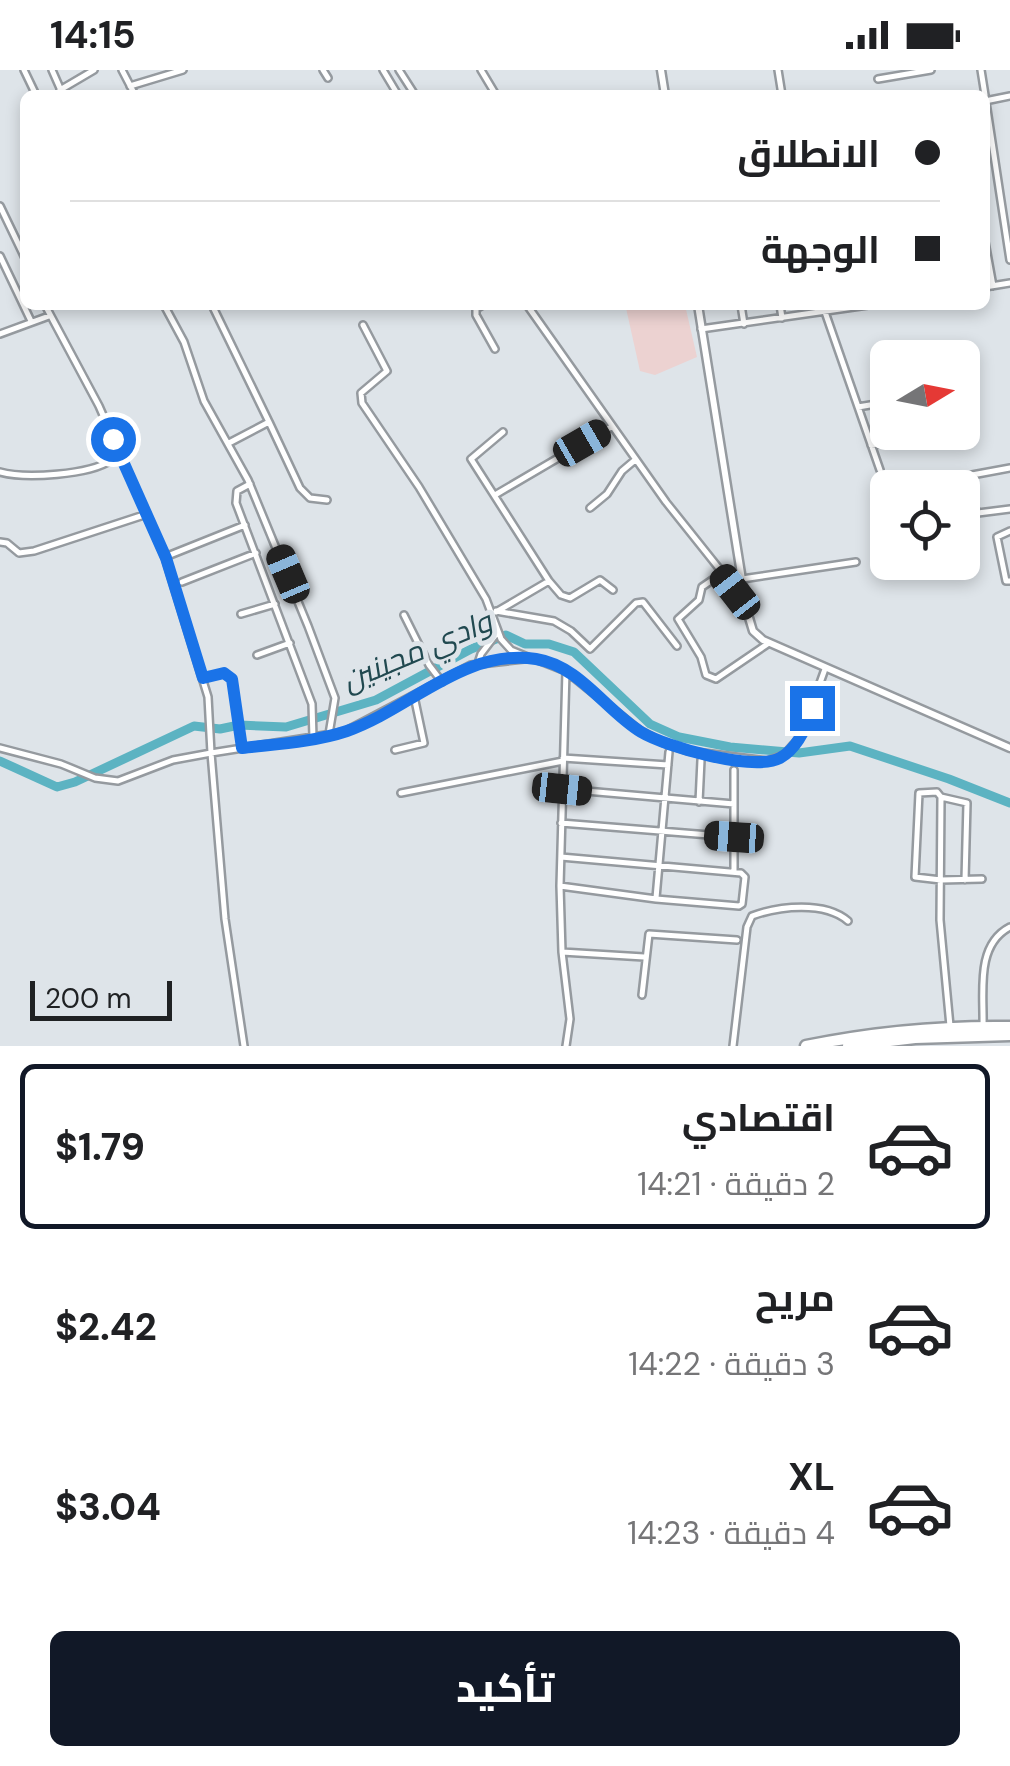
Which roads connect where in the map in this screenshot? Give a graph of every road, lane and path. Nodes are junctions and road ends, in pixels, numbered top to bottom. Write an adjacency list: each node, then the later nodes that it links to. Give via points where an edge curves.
1 (94, 70): 9 (street)
2 (122, 70): 8 (street)
3 (183, 70): 8 (street)
4 (323, 70): 6 (street)
5 (931, 70): 7 (street)
6 (328, 78)
7 (878, 79)
8 (130, 86): 10 (street)
9 (65, 90)
10 (132, 90)
11 (990, 157): 15 (street)
12 (0, 206): 13 (street)
13 (20, 248)
14 (0, 256): 16 (street)
15 (1010, 260)
16 (20, 297)
17 (27, 310): 32 (street)
18 (47, 310): 30 (street)
19 (167, 310): 45 (street)
20 (214, 310): 40 (street)
21 (476, 310): 37 (street)
22 (530, 310): 41 (street)
23 (699, 310): 35 (street)
24 (743, 310): 33 (street)
25 (781, 310): 31 (street)
26 (817, 310): 29 (street)
27 (837, 310): 28 (street)
28 (825, 312): 29 (street); 39 (street)
29 (817, 313): 31 (street)
30 (50, 316): 32 (street); 43 (street)
31 (782, 318): 33 (street)
32 (32, 321): 36 (street)
33 (744, 324): 35 (street)
34 (362, 325): 71 (street, via 387,372 361,393 362,403)
35 (702, 330): 64 (street)
36 (0, 334)
37 (495, 349)
38 (870, 404): 39 (street)
39 (858, 406): 44 (street)
40 (269, 422): 45 (street); 53 (street, via 300,488 310,498)
41 (611, 426): 47 (street); 52 (street)
42 (503, 432): 52 (street, via 471,456)
43 (113, 439): 50 (street, via 111,460 95,468); 56 (street)
44 (870, 442)
45 (229, 443): 51 (street)
46 (873, 450): 49 (street)
47 (635, 460): 54 (street); 63 (street)
48 (1010, 468): 55 (street, via 970,479 978,513)
49 (880, 470)
50 (0, 472)
51 (250, 484): 57 (street, via 236,496); 86 (street, via 335,705)
52 (495, 496): 65 (street)
53 (327, 500)
54 (590, 508)
55 (1010, 509)
56 (147, 514): 59 (street, via 34,551 19,553); 61 (street)
57 (245, 525): 60 (street); 61 (street)
58 (1010, 531): 67 (street, via 997,537)
59 (0, 542)
60 (256, 553): 66 (street); 70 (street)
61 (166, 558): 83 (street)
62 (856, 562): 64 (street)
63 (721, 574): 69 (street); 76 (street, via 678,620 706,674 716,679)
64 (742, 579): 69 (street)
65 (550, 581): 68 (street, via 570,598 600,580); 71 (street)
66 (182, 582)
67 (1010, 582)
68 (613, 590)
69 (745, 601): 76 (street, via 754,631)
70 (275, 604): 72 (street); 75 (street)
71 (495, 613): 74 (street); 77 (street, via 554,621 590,649 643,602)
72 (241, 614)
73 (404, 614): 84 (street)
74 (495, 638): 79 (street); 80 (street)
75 (290, 643): 78 (street); 87 (street, via 314,715)
76 (769, 643): 81 (street)
77 (677, 646)
78 (258, 655)
79 (533, 658): 80 (street); 82 (street)
80 (478, 663): 84 (street)
81 (825, 670): 82 (street, via 796,744 761,761 680,750 638,730); 90 (street)
82 (566, 671): 94 (street)
83 (203, 678): 89 (street, via 230,676); 92 (street)
84 (440, 680): 85 (street)
85 (414, 696): 86 (street); 91 (street, via 424,743)
86 (329, 735): 87 (street)
87 (313, 738): 89 (street)
88 (0, 748): 92 (street, via 94,778 128,779)
89 (242, 748): 92 (street)
90 (1010, 748)
91 (396, 750)
92 (211, 752): 125 (street)
93 (670, 752): 96 (street)
94 (563, 759): 96 (street); 98 (street); 99 (street)
95 (701, 760): 102 (street)
96 (668, 765): 101 (street)
97 (734, 770): 103 (street)
98 (562, 789): 101 (street); 104 (street)
99 (401, 794)
100 (942, 797): 111 (street); 111 (street, via 918,794 915,870 918,879); 112 (street, via 967,803)
101 (665, 800): 102 (street); 105 (street)
102 (699, 802): 103 (street)
103 (734, 804): 106 (street)
104 (561, 823): 105 (street); 107 (street)
105 (662, 832): 106 (street); 108 (street)
106 (734, 837): 109 (street)
107 (561, 858): 108 (street); 113 (street)
108 (659, 865): 109 (street); 114 (street)
109 (734, 873): 114 (street, via 745,876 740,906)
110 (982, 879): 112 (street)
111 (940, 880): 112 (street); 124 (street)
112 (965, 880)
113 (560, 886): 114 (street); 118 (street)
114 (656, 900)
115 (848, 920): 127 (street, via 821,907 752,916)
116 (1010, 928): 123 (street, via 987,948)
117 (737, 940): 119 (street, via 650,934)
118 (562, 952): 119 (street); 126 (street, via 570,1019)
119 (645, 957): 120 (street)
120 (642, 995)
121 (1010, 1027): 123 (highway)
122 (1010, 1035): 123 (highway)
123 (984, 1036): 124 (highway)
124 (941, 1039): 128 (highway, via 854,1037); 129 (highway)
125 (244, 1046)
126 (566, 1046)
127 (732, 1046)
128 (806, 1046)
129 (848, 1046)

